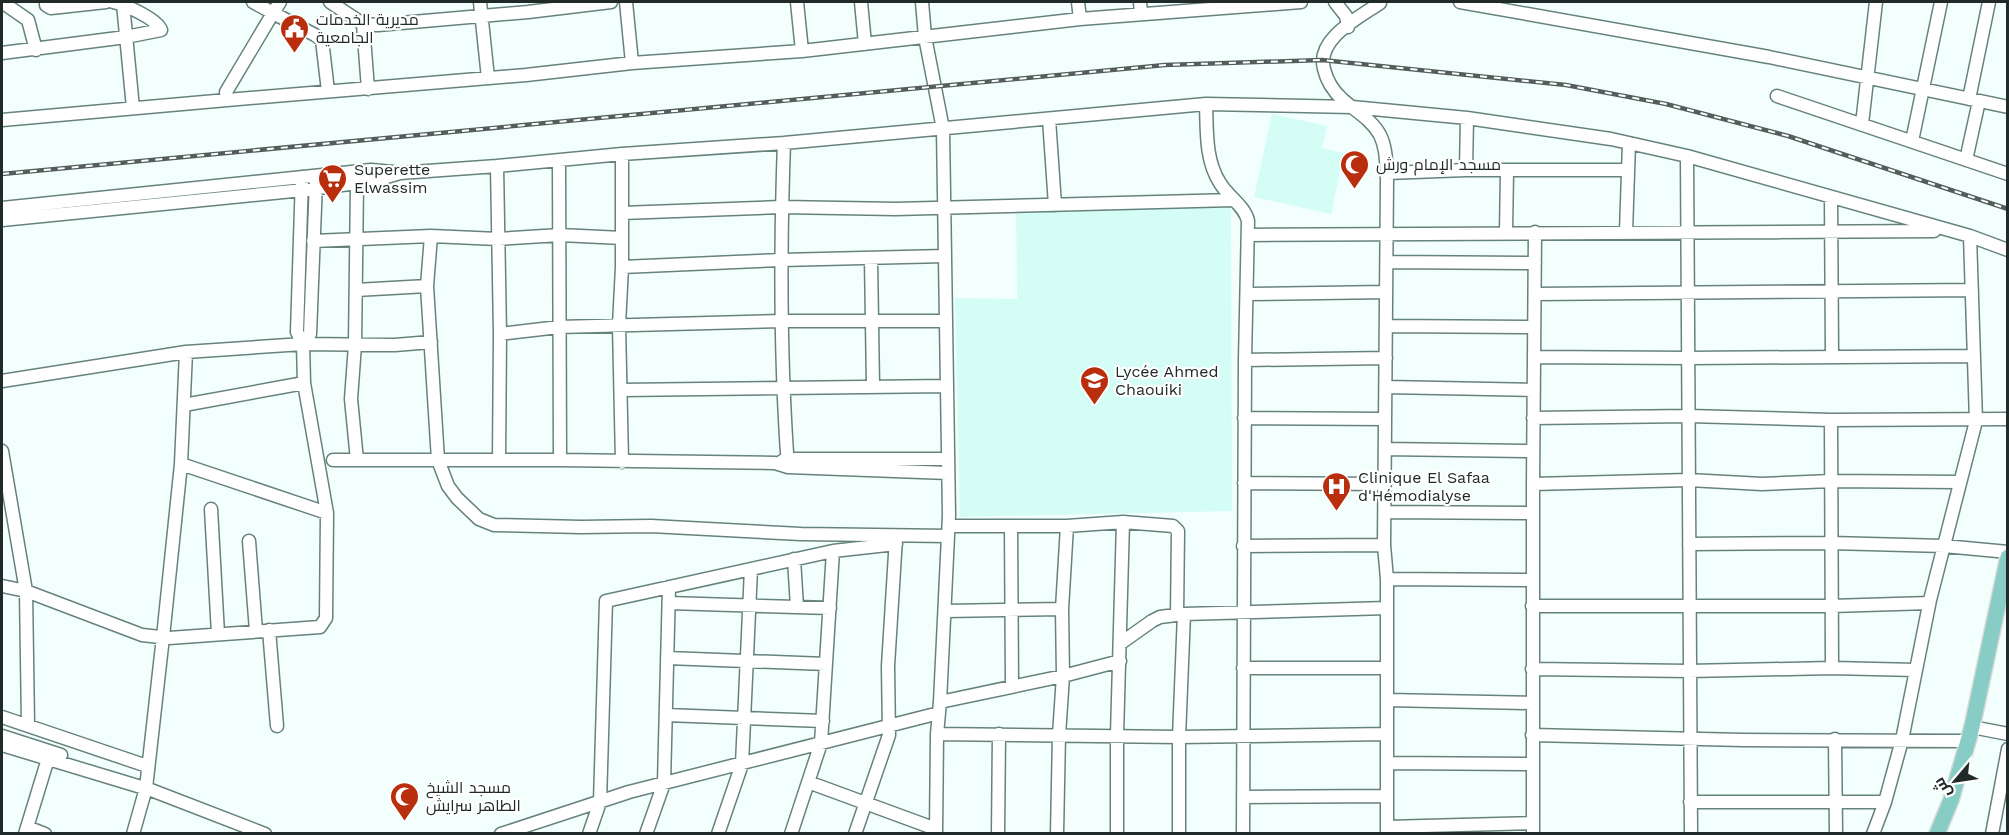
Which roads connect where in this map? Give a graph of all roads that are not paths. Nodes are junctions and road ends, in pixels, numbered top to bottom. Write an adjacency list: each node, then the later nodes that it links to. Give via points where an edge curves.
1 (2, 2): 33 (street, via 28,20)
2 (46, 2): 3 (street, via 51,8)
3 (106, 2)
4 (120, 2): 30 (street); 30 (street, via 161,28 158,32)
5 (253, 2): 25 (street)
6 (280, 2): 25 (street)
7 (330, 2): 28 (street)
8 (480, 2): 26 (street)
9 (611, 2): 26 (street)
10 (626, 2): 36 (street)
11 (796, 2): 34 (street)
12 (861, 2): 32 (street)
13 (922, 2): 31 (street)
14 (1078, 2): 27 (street)
15 (1301, 2): 22 (street)
16 (1335, 2): 29 (street, via 1346,16)
17 (1382, 2): 29 (street)
18 (1460, 2): 38 (street)
19 (1876, 2): 38 (street)
20 (1941, 2): 41 (street)
21 (1989, 2): 44 (street)
22 (1249, 4): 23 (street)
23 (1205, 6): 24 (street)
24 (1140, 8): 27 (street)
25 (273, 13): 40 (street, via 322,40); 43 (street, via 226,92)
26 (481, 17): 28 (street); 37 (street)
27 (1080, 19): 31 (street)
28 (363, 24): 39 (street)
29 (1348, 27): 46 (street, via 1329,42 1322,60 1330,85)
30 (126, 37): 33 (street); 48 (street)
31 (925, 37): 32 (street); 53 (street)
32 (865, 44): 34 (street)
33 (36, 50): 35 (street)
34 (802, 51): 36 (street)
35 (2, 53)
36 (632, 63): 37 (street)
37 (488, 78): 39 (street)
38 (1866, 78): 41 (street); 52 (street)
39 (369, 89): 40 (street)
40 (328, 91): 43 (street)
41 (1924, 91): 44 (street); 54 (street)
42 (1777, 96): 52 (street)
43 (227, 100): 48 (street)
44 (1974, 100): 47 (street); 59 (street)
45 (1206, 104): 46 (street); 49 (street); 74 (street, via 1213,169)
46 (1352, 107): 50 (street); 66 (street, via 1373,123 1380,135)
47 (2007, 107)
48 (133, 108): 51 (street)
49 (1049, 118): 53 (street); 75 (street)
50 (1467, 118): 56 (street); 62 (street)
51 (2, 120)
52 (1862, 124): 54 (street)
53 (943, 129): 55 (street); 77 (street)
54 (1912, 141): 59 (street)
55 (784, 143): 57 (street); 76 (street)
56 (1629, 143): 58 (street); 63 (street)
57 (622, 154): 60 (street); 79 (street)
58 (1688, 156): 73 (street); 81 (street)
59 (1966, 160): 67 (street)
60 (559, 161): 61 (street); 88 (street)
61 (497, 166): 65 (street); 94 (street)
62 (1466, 170): 64 (street); 66 (street)
63 (1628, 170): 64 (street); 86 (street)
64 (1507, 171): 84 (street)
65 (400, 173): 68 (street, via 370,170); 70 (street)
66 (1387, 173): 87 (street)
67 (2007, 174)
68 (316, 175): 69 (street); 71 (street)
69 (302, 177): 72 (street); 78 (street)
70 (357, 183): 71 (street); 93 (street)
71 (317, 189): 72 (street); 95 (street)
72 (303, 190): 80 (street); 120 (street, via 297,332)
73 (1831, 197): 82 (street); 83 (street)
74 (1233, 200): 75 (street); 89 (street, via 1247,216)
75 (1055, 205): 77 (street)
76 (781, 207): 77 (street); 79 (street); 99 (street)
77 (944, 207): 97 (street)
78 (2, 208)
79 (622, 213): 92 (street)
80 (2, 220)
81 (1689, 231): 82 (street); 86 (street); 106 (street)
82 (1831, 231): 83 (street); 107 (street)
83 (1951, 231): 91 (street)
84 (1506, 232): 85 (street); 87 (street)
85 (1535, 232): 86 (street); 101 (street)
86 (1626, 232)
87 (1387, 234): 89 (street); 100 (street)
88 (560, 235): 92 (street); 94 (street); 116 (street)
89 (1248, 235): 109 (street)
90 (430, 236): 93 (street); 94 (street); 103 (street)
91 (1970, 236): 96 (street); 105 (street)
92 (622, 238): 102 (street)
93 (356, 239): 95 (street); 104 (street)
94 (498, 239): 118 (street)
95 (313, 241): 120 (street, via 310,334)
96 (2007, 250)
97 (945, 256): 98 (street); 113 (street)
98 (871, 258): 99 (street); 112 (street)
99 (781, 260): 102 (street); 111 (street)
100 (1387, 262): 101 (street); 108 (street)
101 (1535, 263): 110 (street)
102 (622, 267): 114 (street)
103 (427, 286): 104 (street); 119 (street)
104 (356, 290): 121 (street)
105 (1972, 290): 107 (street); 124 (street)
106 (1689, 291): 107 (street); 110 (street); 127 (street)
107 (1832, 291): 123 (street)
108 (1386, 292): 109 (street); 115 (street)
109 (1247, 294): 128 (street)
110 (1535, 294): 117 (street)
111 (782, 321): 112 (street); 114 (street); 134 (street)
112 (871, 321): 113 (street); 132 (street)
113 (946, 321): 131 (street)
114 (619, 325): 116 (street); 135 (street)
115 (1386, 326): 117 (street); 126 (street)
116 (559, 327): 118 (street); 153 (street)
117 (1534, 327): 125 (street)
118 (500, 333): 152 (street)
119 (431, 342): 121 (street); 151 (street)
120 (303, 344): 121 (street); 122 (street); 130 (street)
121 (355, 345): 150 (street, via 351,399)
122 (186, 352): 129 (street); 137 (street)
123 (1832, 356): 124 (street); 127 (street)
124 (1974, 356): 144 (street)
125 (1534, 357): 127 (street); 136 (street)
126 (1386, 358): 128 (street); 133 (street)
127 (1689, 358): 138 (street)
128 (1245, 360): 139 (street)
129 (2, 381)
130 (304, 383): 137 (street); 167 (street)
131 (947, 386): 132 (street); 148 (street)
132 (873, 387): 134 (street)
133 (1386, 387): 136 (street); 141 (street)
134 (783, 388): 135 (street); 155 (street)
135 (621, 390): 154 (street)
136 (1534, 390): 140 (street)
137 (184, 405): 156 (street)
138 (1689, 416): 140 (street); 143 (street); 159 (street)
139 (1244, 418): 141 (street); 162 (street)
140 (1533, 418): 147 (street)
141 (1385, 419): 145 (street)
142 (2007, 419): 144 (street)
143 (1831, 420): 144 (street); 160 (street)
144 (1976, 421): 161 (street)
145 (1385, 449): 147 (street); 163 (street)
146 (2, 451): 188 (street)
147 (1533, 451): 164 (street)
148 (948, 459): 157 (street); 158 (street)
149 (333, 460): 150 (street)
150 (357, 460): 151 (street)
151 (438, 460): 152 (street); 173 (street, via 457,498 479,519 494,525 639,525)
152 (500, 460): 153 (street)
153 (560, 460): 154 (street)
154 (622, 462): 155 (street)
155 (784, 463): 157 (street)
156 (181, 464): 167 (street); 206 (street)
157 (873, 465): 158 (street)
158 (948, 473): 172 (street)
159 (1689, 480): 160 (street, via 1762,484); 164 (street); 176 (street)
160 (1831, 481): 161 (street); 175 (street)
161 (1960, 482): 179 (street)
162 (1244, 483): 163 (street); 178 (street)
163 (1385, 484): 166 (street)
164 (1533, 484): 168 (street)
165 (211, 509): 205 (street)
166 (1385, 512): 168 (street); 177 (street)
167 (327, 513): 203 (street, via 325,621 320,627)
168 (1533, 513): 185 (street)
169 (1123, 522): 171 (street); 202 (street, via 1177,529); 207 (street)
170 (1011, 526): 171 (street); 172 (street); 197 (street)
171 (1067, 526): 199 (street)
172 (948, 531): 173 (street); 200 (street)
173 (896, 540): 180 (street); 229 (street, via 888,666)
174 (249, 541): 204 (street)
175 (1831, 543): 176 (street); 179 (street); 195 (street)
176 (1689, 544): 194 (street)
177 (1384, 545): 178 (street); 184 (street)
178 (1244, 546): 201 (street)
179 (1944, 546): 181 (street); 190 (street)
180 (833, 551): 182 (street); 196 (street)
181 (2006, 557): 233 (main road)
182 (794, 559): 183 (street); 192 (street)
183 (751, 569): 187 (street); 191 (street)
184 (1387, 579): 185 (street); 198 (street)
185 (1532, 580): 193 (street)
186 (2, 586): 188 (street)
187 (669, 587): 189 (street); 257 (street, via 606,601)
188 (26, 591): 206 (street, via 142,635); 227 (street)
189 (669, 603): 191 (street); 208 (street)
190 (1929, 603): 195 (street); 216 (street)
191 (750, 604): 192 (street); 209 (street)
192 (797, 606): 196 (street)
193 (1532, 606): 194 (street); 215 (street)
194 (1689, 606): 195 (street); 217 (street)
195 (1831, 606): 214 (street)
196 (830, 608): 211 (street)
197 (1012, 608): 199 (street); 200 (street); 219 (street)
198 (1387, 608): 201 (street); 213 (street)
199 (1062, 609): 218 (street)
200 (945, 611): 222 (street)
201 (1243, 612): 202 (street); 212 (street)
202 (1180, 614): 207 (street, via 1160,617); 240 (street)
203 (269, 630): 204 (street); 228 (street)
204 (256, 631): 205 (street)
205 (218, 634): 206 (street)
206 (163, 637): 251 (street)
207 (1121, 643): 210 (street)
208 (667, 658): 209 (street); 223 (street)
209 (747, 660): 211 (street); 225 (street)
210 (1120, 661): 218 (street); 236 (street)
211 (826, 664): 226 (street)
212 (1243, 668): 213 (street); 237 (street)
213 (1387, 668): 220 (street)
214 (1832, 668): 216 (street); 217 (street)
215 (1532, 669): 217 (street); 221 (street)
216 (1916, 670): 243 (street)
217 (1689, 671): 242 (street)
218 (1063, 676): 219 (street); 235 (street)
219 (1012, 687): 222 (street)
220 (1387, 700): 221 (street); 232 (street)
221 (1532, 703): 238 (street)
222 (940, 708): 229 (street); 230 (street)
223 (666, 715): 225 (street); 253 (street)
224 (2, 717): 227 (street)
225 (744, 718): 226 (street); 249 (street)
226 (823, 721): 244 (street)
227 (28, 725): 251 (street)
228 (277, 726)
229 (889, 726): 244 (street); 261 (street, via 888,741)
230 (937, 734): 231 (street); 265 (street)
231 (999, 734): 235 (street); 275 (street)
232 (1387, 734): 237 (street); 248 (street)
233 (1971, 734): 234 (street); 243 (street); 283 (main road)
234 (2007, 734)
235 (1059, 735): 236 (street); 276 (street)
236 (1117, 735): 240 (street); 277 (street)
237 (1243, 735): 240 (street); 256 (street)
238 (1532, 735): 242 (street); 250 (street)
239 (2, 736): 247 (street)
240 (1179, 737): 278 (street)
241 (1835, 739): 242 (street); 243 (street); 259 (street)
242 (1690, 740): 258 (street)
243 (1902, 740): 260 (street)
244 (821, 743): 249 (street); 252 (street)
245 (2, 745): 247 (street)
246 (2007, 749): 284 (street)
247 (49, 755): 254 (street); 263 (street)
248 (1387, 763): 250 (street); 255 (street)
249 (741, 764): 253 (street); 272 (street)
250 (1532, 764): 262 (street)
251 (147, 766): 254 (street)
252 (808, 782): 261 (street); 273 (street)
253 (664, 783): 257 (street); 271 (street)
254 (148, 787): 267 (street); 268 (street)
255 (1387, 796): 256 (street); 264 (street)
256 (1243, 798): 279 (street)
257 (600, 802): 269 (street); 270 (street)
258 (1690, 802): 259 (street); 280 (street)
259 (1835, 802): 260 (street); 281 (street)
260 (1885, 802): 282 (street)
261 (866, 804): 265 (street); 274 (street)
262 (1533, 828): 264 (street)
263 (26, 830): 266 (street)
264 (1387, 830)
265 (936, 831)
266 (45, 834)
267 (133, 834)
268 (265, 834)
269 (501, 834)
270 (589, 834)
271 (646, 834)
272 (718, 834)
273 (790, 834)
274 (855, 834)
275 (998, 834)
276 (1057, 834)
277 (1117, 834)
278 (1179, 834)
279 (1243, 834)
280 (1691, 834)
281 (1836, 834)
282 (1873, 834)
283 (1937, 834)
284 (1992, 834)

